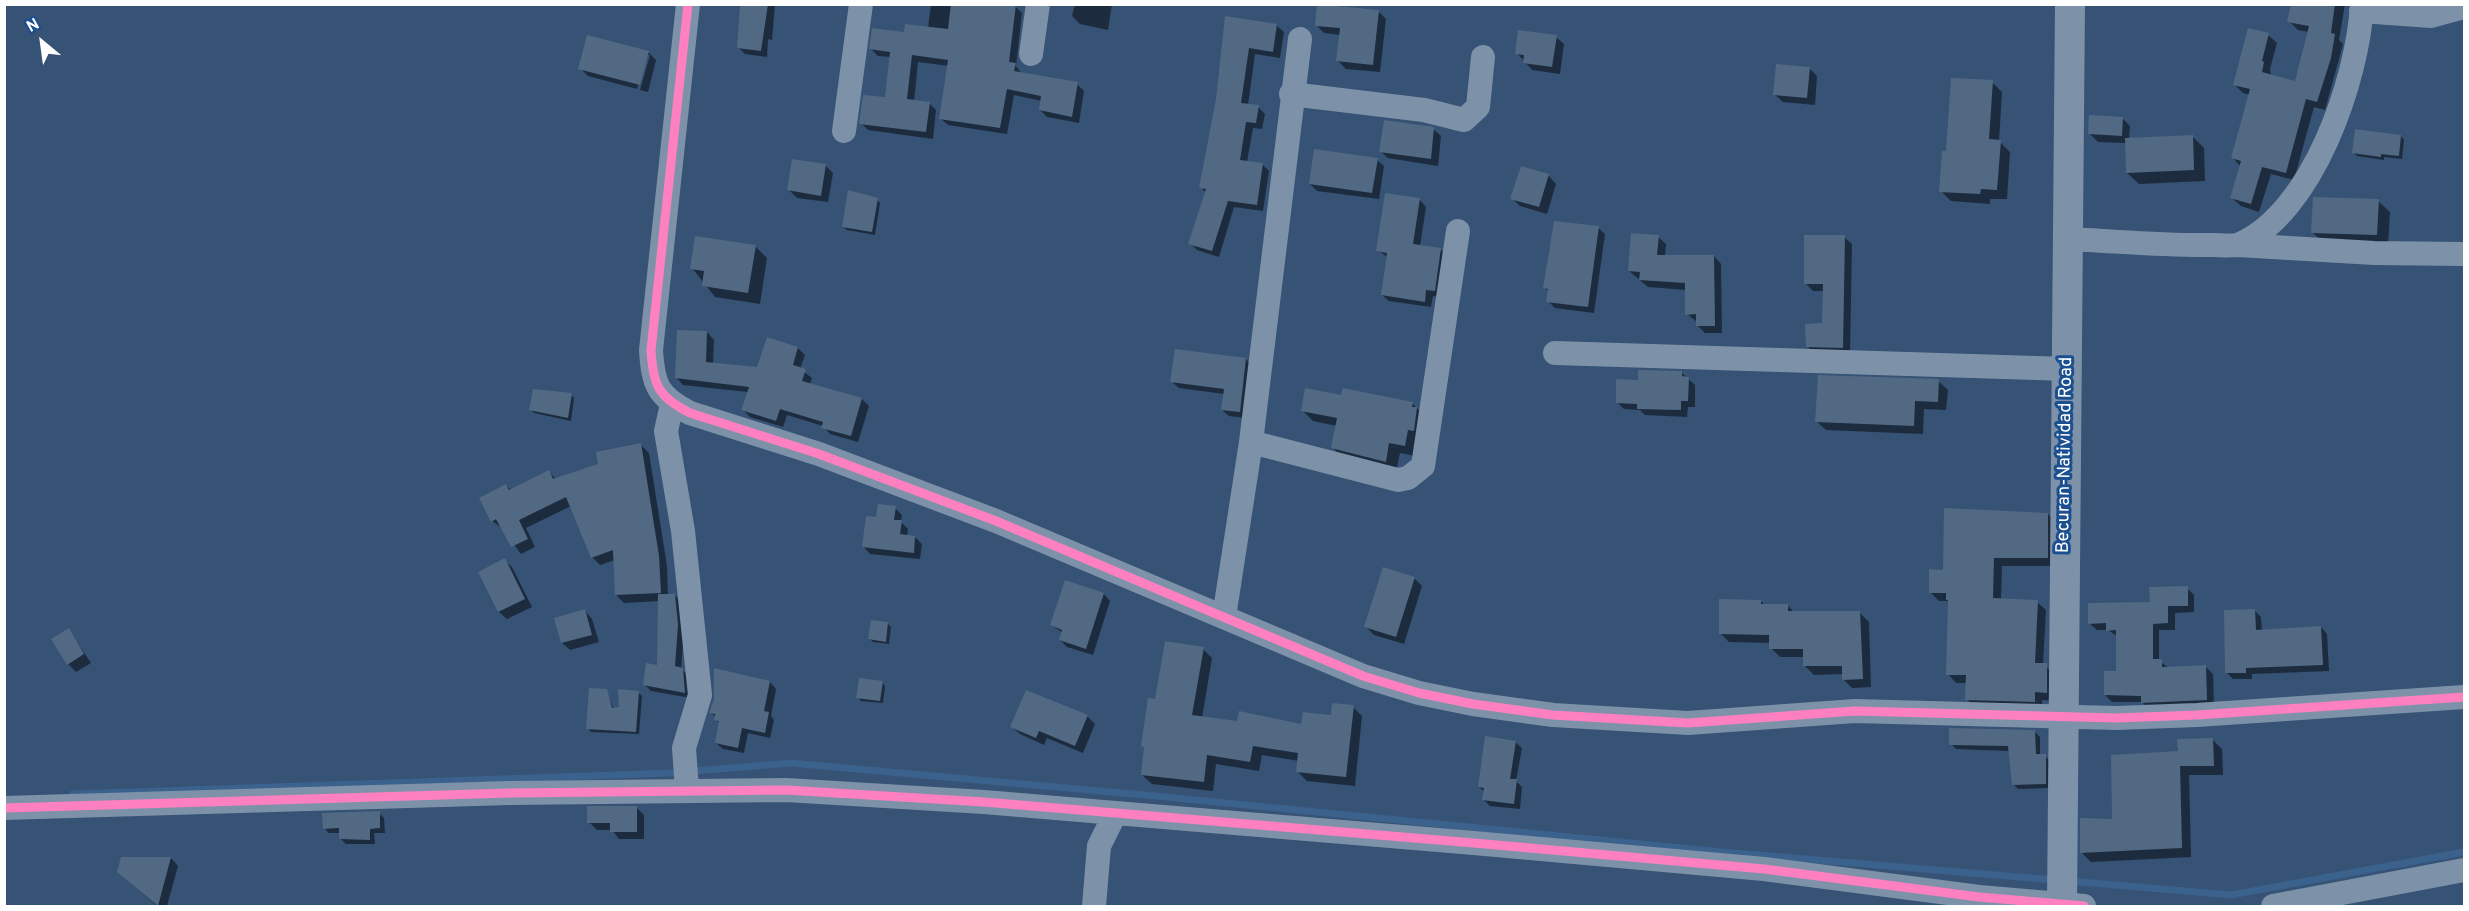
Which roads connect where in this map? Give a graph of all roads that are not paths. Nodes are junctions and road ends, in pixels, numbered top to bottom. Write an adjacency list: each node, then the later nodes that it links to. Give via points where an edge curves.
1 (688, 4): 18 (street, via 651,350 652,376)
2 (861, 4): 11 (street)
3 (1038, 4): 8 (street)
4 (2070, 4): 13 (street, Becuran-Natividad Road)
5 (2464, 7): 6 (street, via 2431,16)
6 (2362, 8): 14 (street, via 2350,77 2309,176 2286,206)
7 (1300, 39): 10 (street)
8 (1031, 54)
9 (1483, 57): 10 (street, via 1478,107 1464,120 1424,110)
10 (1291, 94): 19 (street)
11 (844, 131)
12 (1458, 231): 19 (street, via 1423,466 1417,474 1398,480)
13 (2067, 239): 14 (street); 17 (street, Becuran-Natividad Road)
14 (2238, 245): 15 (street)
15 (2464, 254)
16 (1555, 353): 17 (street)
17 (2068, 369): 22 (street, Becuran-Natividad Road)
18 (672, 404): 20 (street, via 996,521); 23 (street, via 666,431 683,531 700,695 684,748)
19 (1251, 442): 20 (street)
20 (1224, 617): 22 (street, via 1286,646 1419,693 1553,715 1689,723 1855,711)
21 (2464, 697): 22 (street, via 2197,715)
22 (2062, 715): 27 (street, Becuran-Natividad Road)
23 (687, 790): 24 (street); 25 (street, via 797,791)
24 (4, 808)
25 (1115, 814): 27 (street); 28 (street, via 1099,846)
26 (2464, 870): 29 (street)
27 (2066, 895)
28 (1094, 906)
29 (2273, 906)

